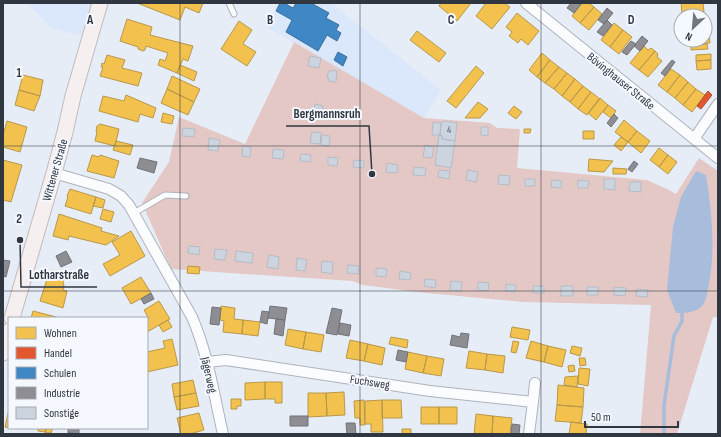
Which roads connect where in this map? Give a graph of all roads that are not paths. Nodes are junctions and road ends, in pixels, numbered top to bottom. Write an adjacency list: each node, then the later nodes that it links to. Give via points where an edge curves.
1 (100, 3): 8 (main road, Wittener Straße)
2 (229, 3): 4 (lane)
3 (526, 3): 6 (street, Bövinghauser Straße)
4 (234, 14)
5 (718, 104): 6 (street)
6 (694, 138): 7 (street, Bövinghauser Straße)
7 (718, 158)
8 (54, 173): 10 (street, Jägerweg, via 109,189 121,196); 11 (main road, Wittener Straße)
9 (186, 196): 10 (lane, via 165,195)
10 (134, 213): 14 (street, Jägerweg, via 192,317)
11 (12, 317)
12 (8, 335): 13 (main road)
13 (3, 353)
14 (207, 362): 16 (street, Fuchsweg, via 226,360 430,391); 17 (street, Jägerweg)
15 (535, 383): 16 (street)
16 (533, 402): 18 (street)
17 (223, 434)
18 (529, 434)

